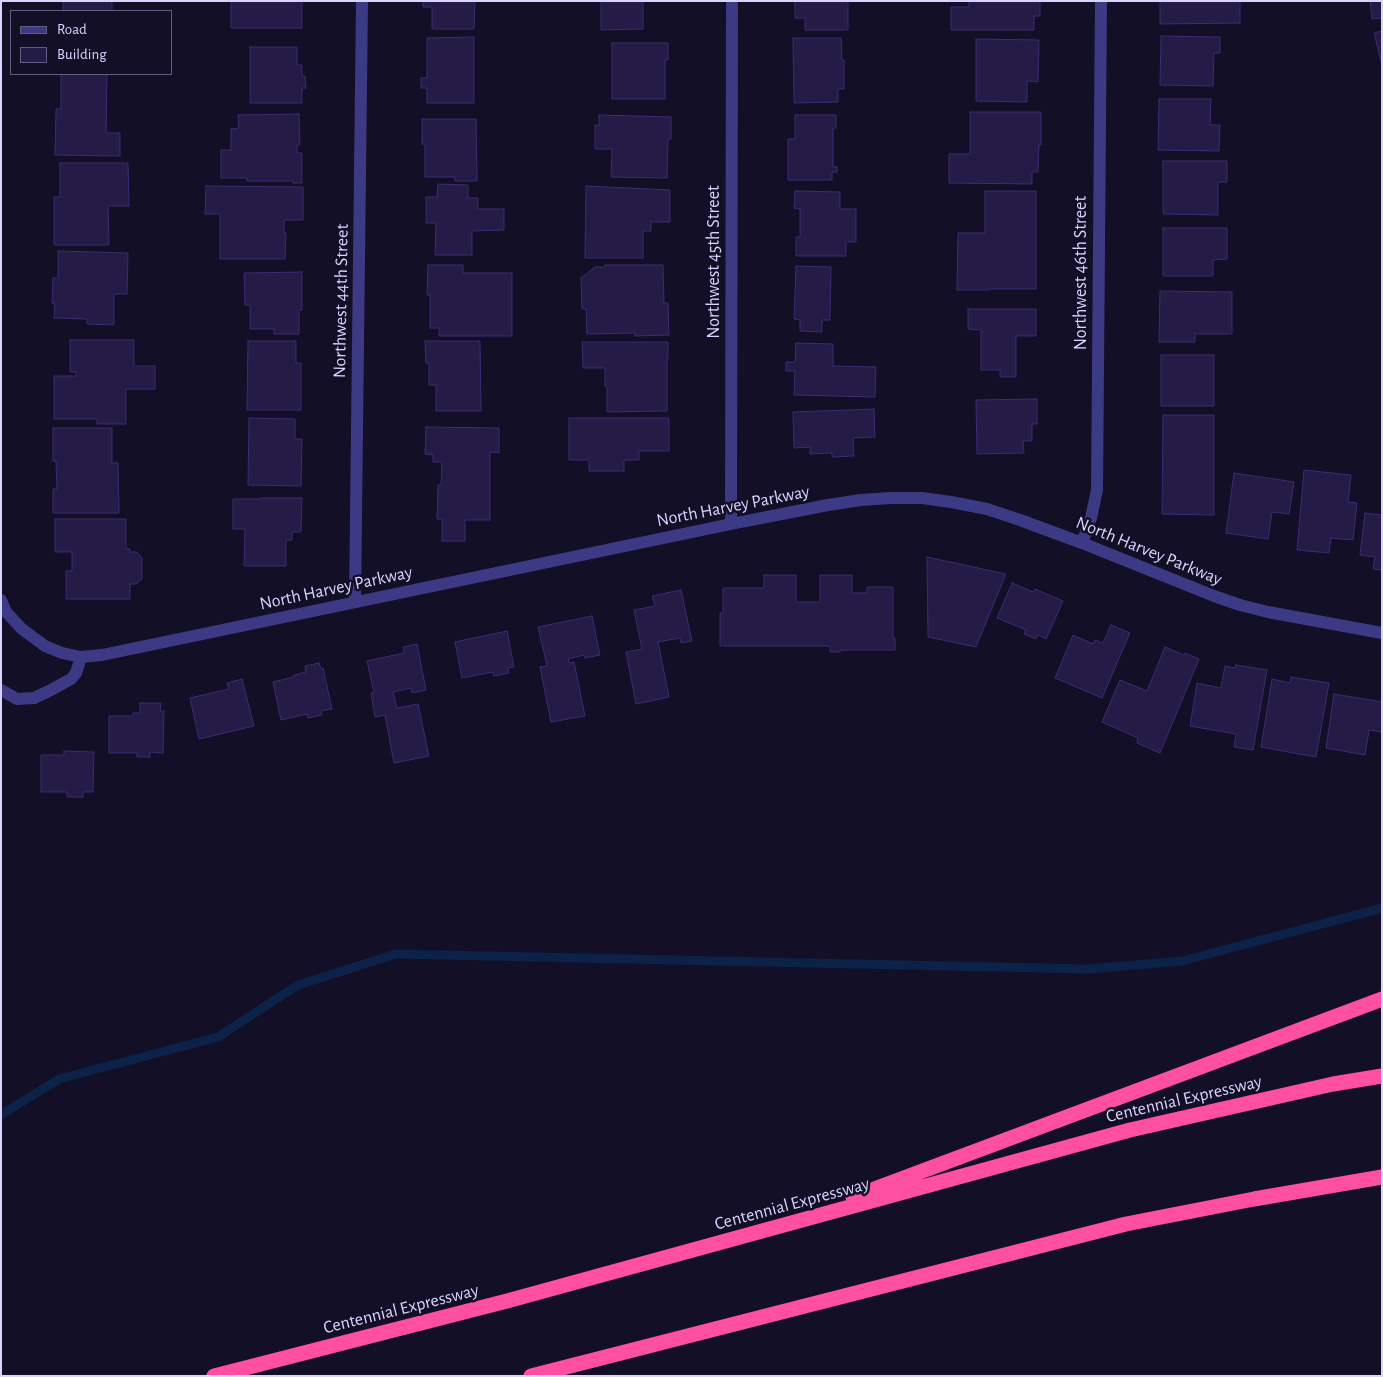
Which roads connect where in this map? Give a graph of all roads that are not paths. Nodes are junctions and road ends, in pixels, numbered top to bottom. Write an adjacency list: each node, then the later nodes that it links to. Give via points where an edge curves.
1 (362, 1): 6 (street, Northwest 44th Street)
2 (732, 1): 4 (street, Northwest 45th Street)
3 (1101, 1): 5 (street, Northwest 46th Street, via 1097,490)
4 (730, 524): 5 (street, North Harvey Parkway, via 861,500 922,498 987,509); 6 (street, North Harvey Parkway)
5 (1082, 543): 8 (street, North Harvey Parkway, via 1240,605)
6 (354, 602): 9 (street, North Harvey Parkway)
7 (3, 609): 9 (street, North Harvey Parkway, via 45,646)
8 (1382, 633)
9 (81, 657): 10 (street, via 71,678 34,698 18,699)
10 (1, 690)
11 (1382, 999): 14 (highway)
12 (1382, 1076): 14 (highway, Centennial Expressway, via 1332,1084 1130,1130)
13 (1382, 1176): 16 (highway, via 1126,1224)
14 (762, 1231): 15 (highway, Centennial Expressway, via 498,1304)
15 (214, 1376)
16 (532, 1376)

